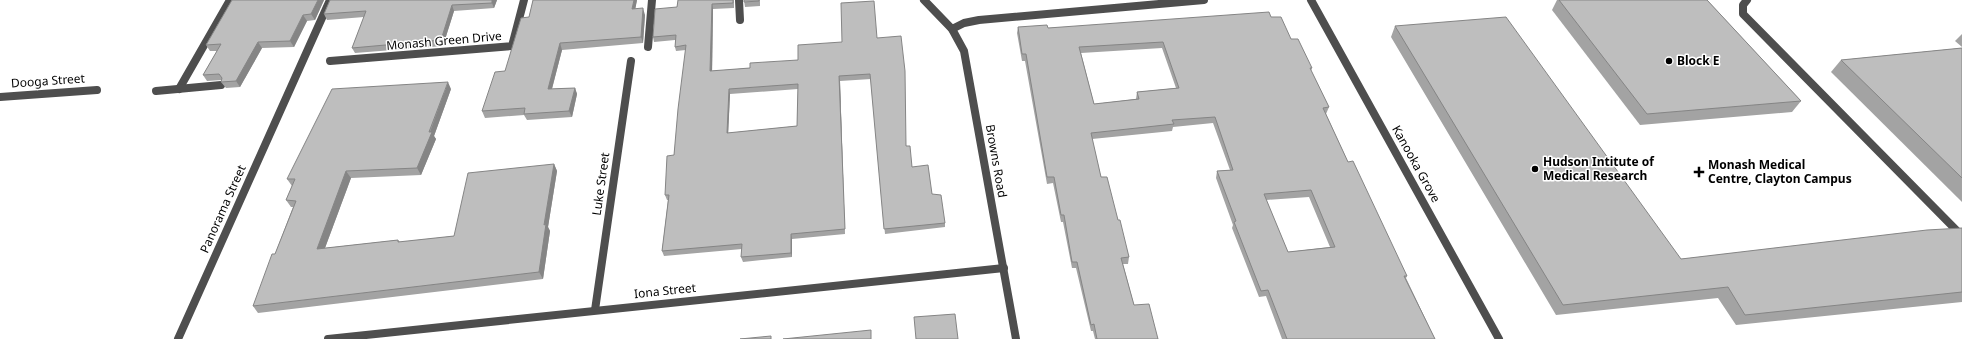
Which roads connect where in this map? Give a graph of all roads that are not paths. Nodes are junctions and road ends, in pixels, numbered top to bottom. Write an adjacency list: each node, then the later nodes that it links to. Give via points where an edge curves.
1 (230, 0): 16 (street)
2 (330, 0): 23 (street, Panorama Street)
3 (524, 0): 14 (street, Monash Green Drive, via 512,46)
4 (652, 0): 12 (street)
5 (739, 0): 10 (street)
6 (924, 0): 11 (street, Browns Road)
7 (1204, 0): 11 (street, via 979,20)
8 (1311, 0): 26 (street, Kanooka Grove)
9 (1747, 0): 20 (street, via 1743,5 1743,14)
10 (740, 20)
11 (952, 29): 21 (street, Browns Road, via 964,51)
12 (648, 47)
13 (631, 61): 22 (street, Luke Street)
14 (330, 62)
15 (221, 85): 16 (street)
16 (179, 89): 18 (street)
17 (97, 90): 19 (street, Dooga Street)
18 (156, 91)
19 (0, 97)
20 (1962, 236)
21 (1004, 268): 22 (street, Iona Street); 25 (street, Browns Road)
22 (595, 310): 24 (street, Iona Street)
23 (178, 339)
24 (328, 339)
25 (1016, 339)
26 (1499, 339)

